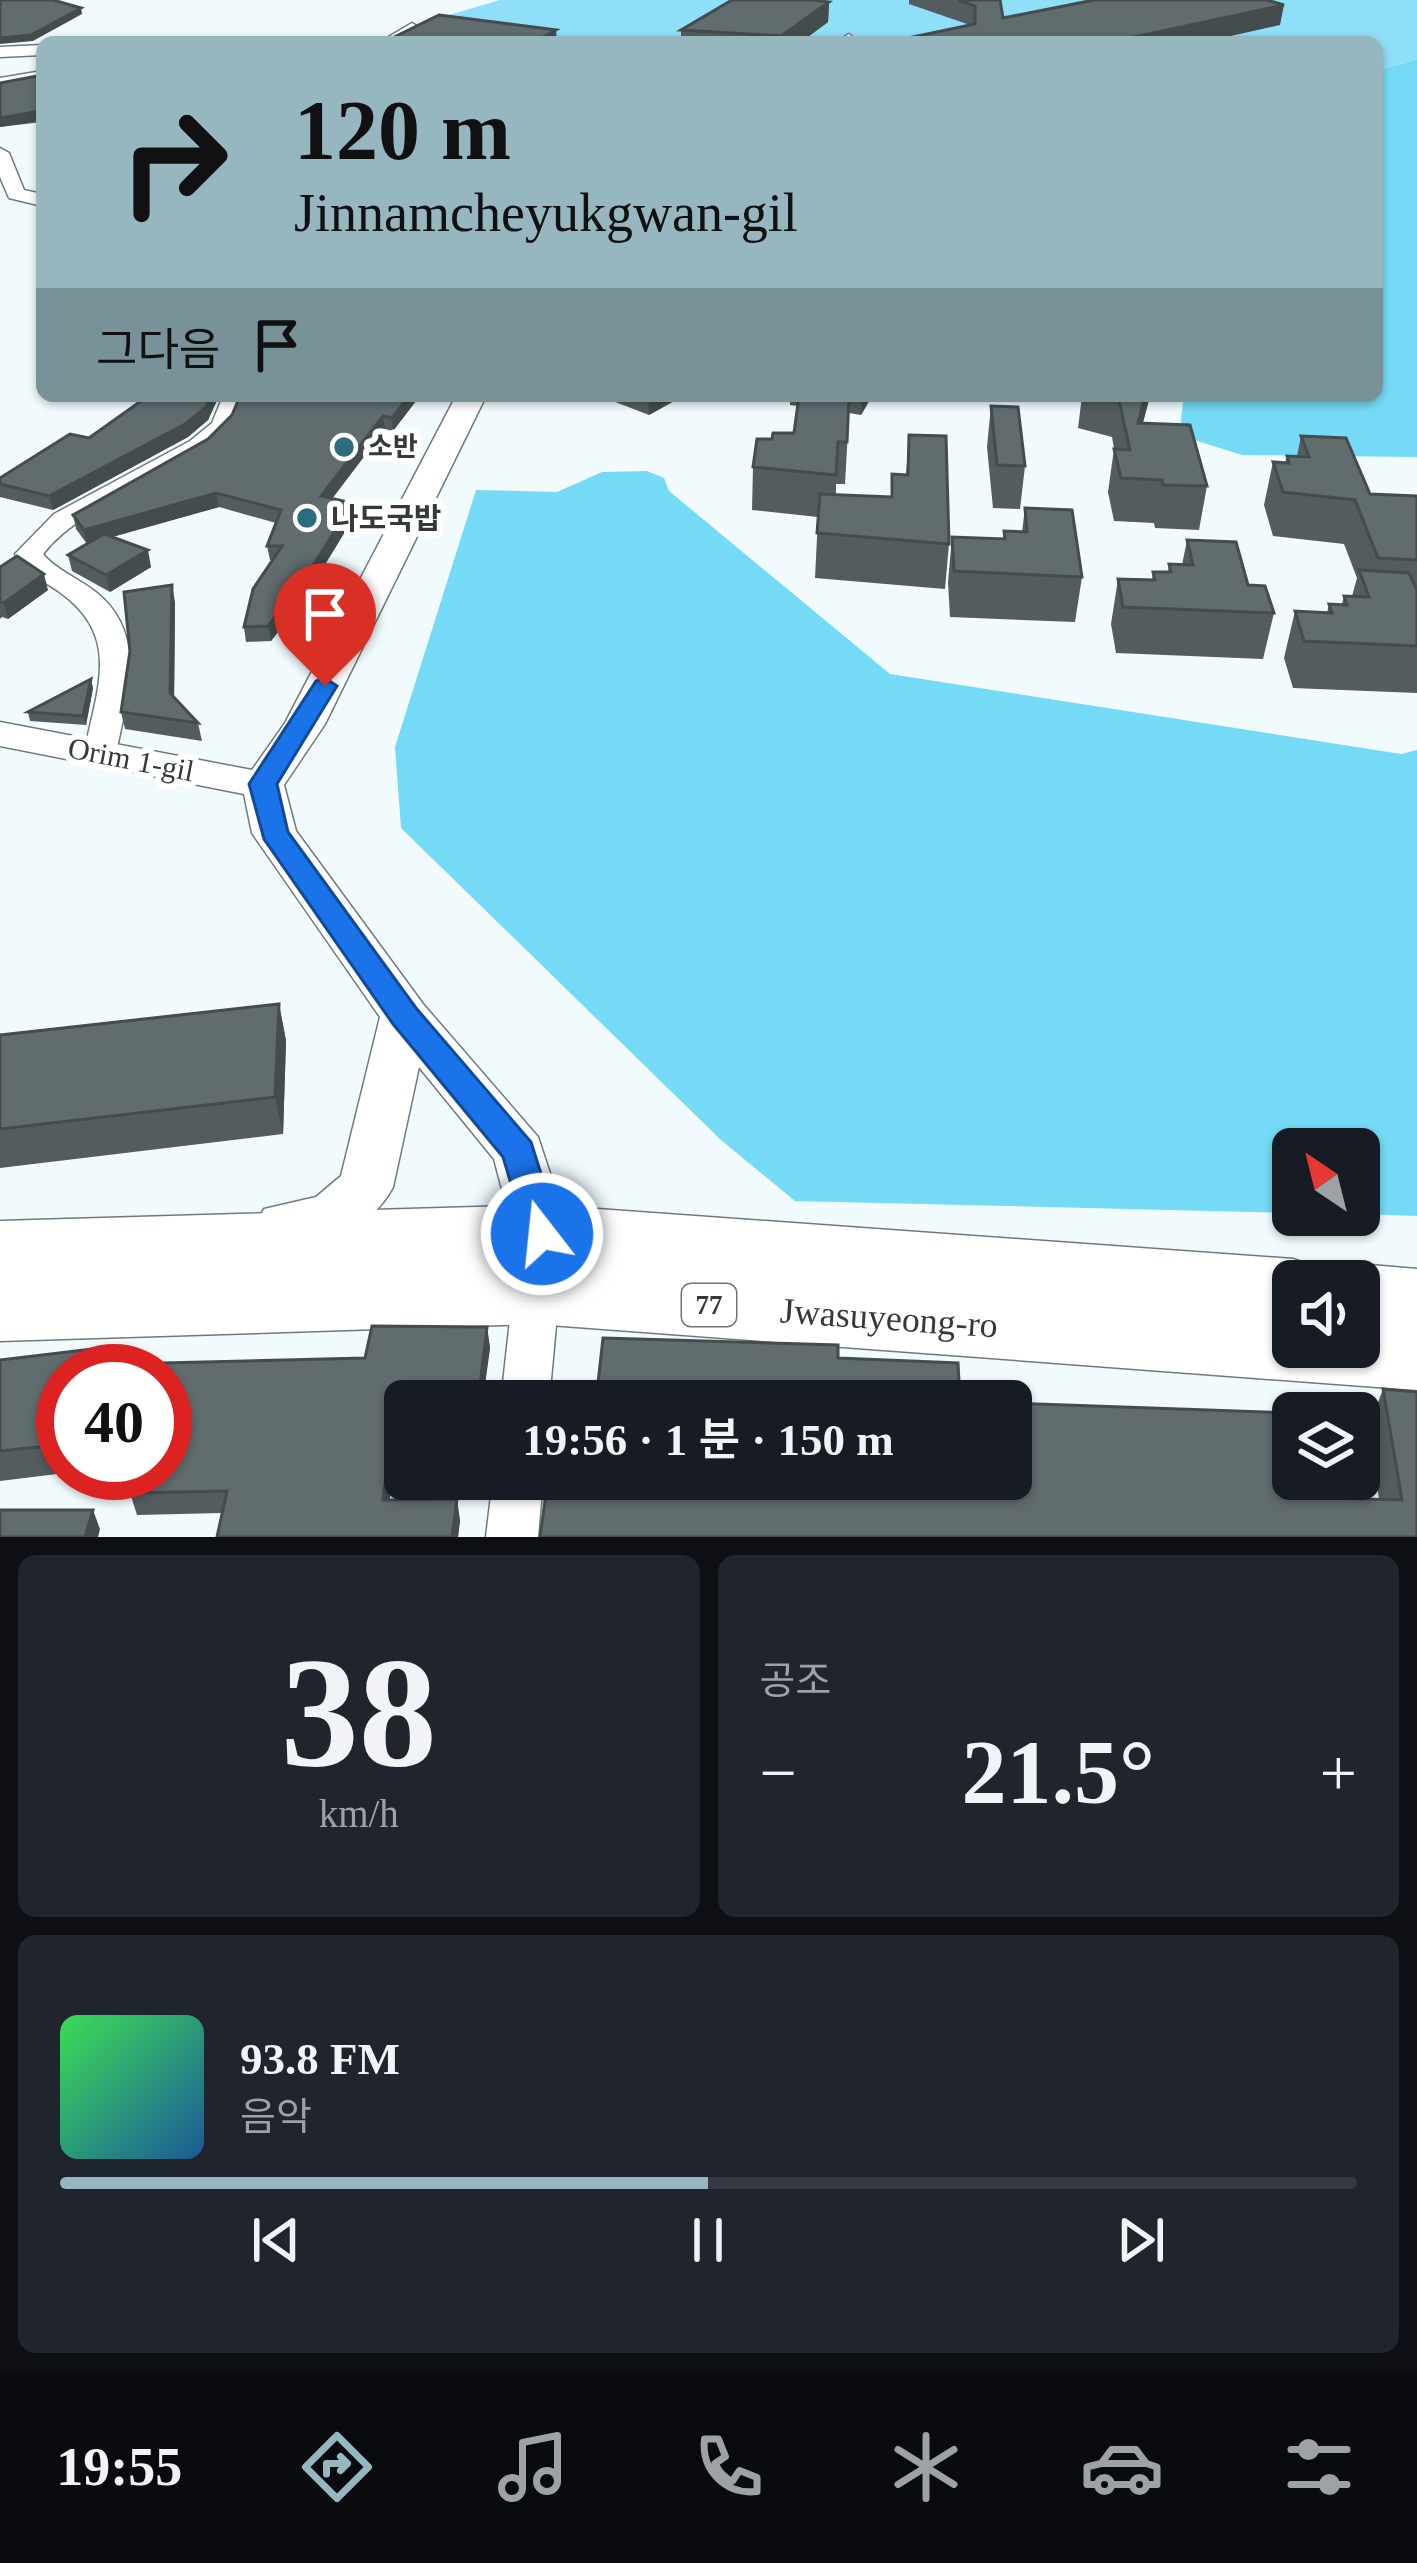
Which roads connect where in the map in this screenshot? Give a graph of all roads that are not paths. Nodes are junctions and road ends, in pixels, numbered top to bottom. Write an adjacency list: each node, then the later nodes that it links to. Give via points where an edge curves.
1 (412, 28): 2 (street)
2 (398, 36)
3 (2, 48): 4 (street)
4 (36, 50)
5 (36, 77): 6 (street)
6 (0, 83)
7 (0, 153): 8 (street, via 16,194)
8 (36, 199)
9 (232, 402): 11 (street, via 215,433 55,525 31,548)
10 (468, 402): 15 (street, via 305,724)
11 (32, 563): 12 (street); 14 (street, via 88,596 118,638)
12 (0, 571)
13 (0, 734): 14 (street, Orim 1-gil)
14 (100, 753): 15 (street, Orim 1-gil)
15 (263, 784): 16 (street, via 274,832)
16 (405, 1016): 17 (street, via 519,1152); 18 (street, via 370,1178 331,1217)
17 (539, 1263): 18 (main road, Jwasuyeong-ro / 77); 19 (main road, Jwasuyeong-ro / 77); 22 (main road, Jwasuyeong-ro / 77); 23 (street)
18 (2, 1270)
19 (1272, 1289)
20 (1380, 1297): 21 (main road)
21 (1417, 1300)
22 (1417, 1357)
23 (527, 1380)
24 (516, 1500): 25 (street)
25 (512, 1537)

